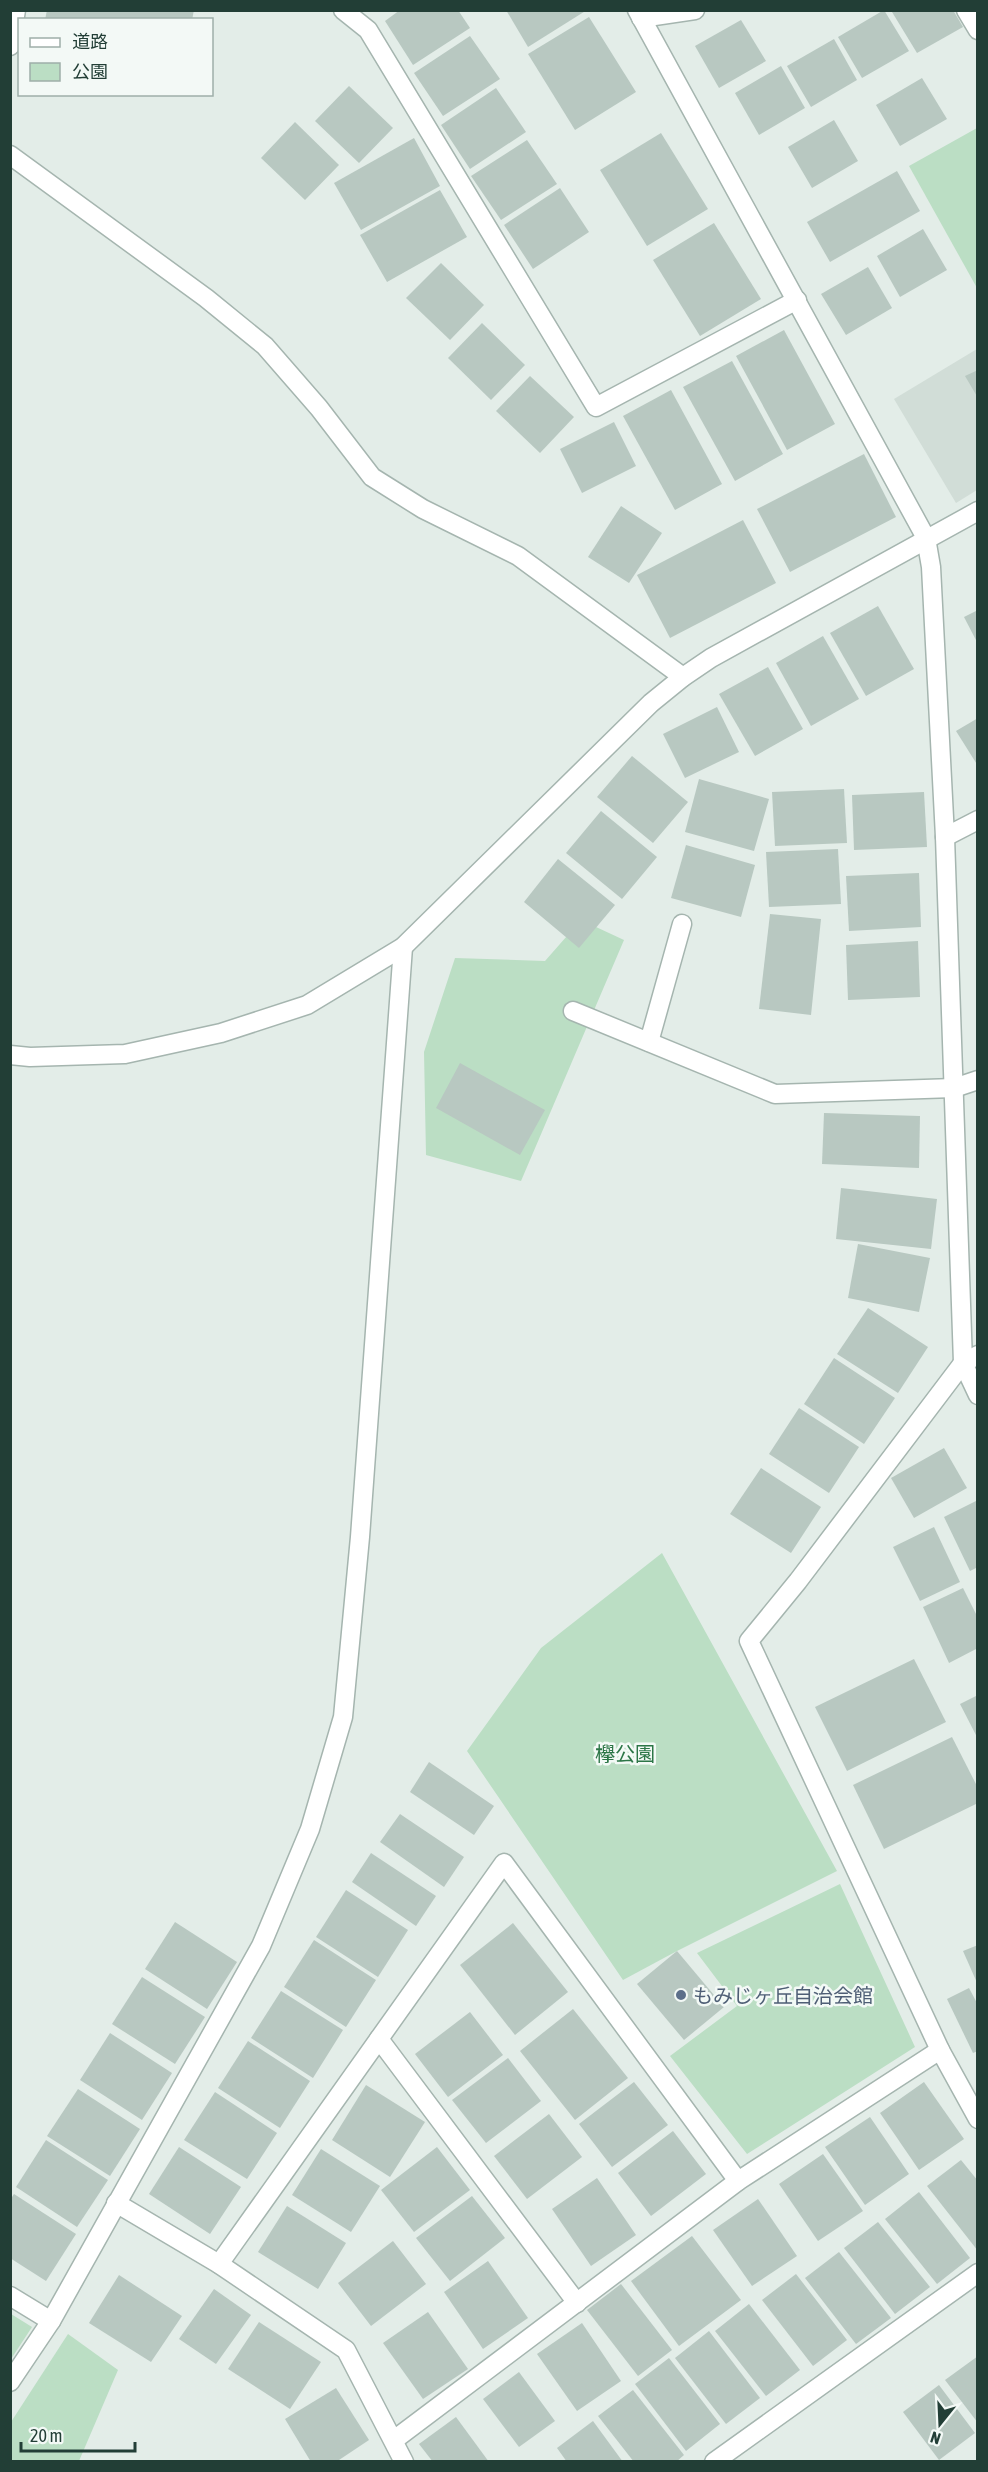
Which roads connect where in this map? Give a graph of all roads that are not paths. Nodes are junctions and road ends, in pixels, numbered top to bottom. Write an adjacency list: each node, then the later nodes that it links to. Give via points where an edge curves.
1 (16, 10): 7 (street)
2 (343, 10): 9 (street, via 368,30 596,407)
3 (695, 10): 5 (street)
4 (966, 10): 6 (street)
5 (639, 14): 9 (street)
6 (978, 30)
7 (10, 46)
8 (10, 155): 12 (street, via 206,298 265,346 372,477 423,509 518,556)
9 (797, 300): 11 (street)
10 (978, 511): 11 (street)
11 (926, 538): 12 (street); 14 (street, via 931,567)
12 (683, 677): 16 (street, via 642,711)
13 (978, 820): 14 (street)
14 (945, 837): 21 (street)
15 (682, 924): 18 (street)
16 (403, 947): 19 (street, via 307,1005 221,1033 125,1054); 28 (street, via 343,1717 310,1829 261,1947)
17 (573, 1011): 18 (street)
18 (649, 1042): 21 (street, via 775,1094)
19 (10, 1055)
20 (978, 1080): 21 (street)
21 (954, 1088): 22 (street)
22 (970, 1359): 23 (street); 25 (street, via 749,1641)
23 (978, 1395)
24 (379, 2039): 27 (street, via 504,1863); 29 (street); 32 (street)
25 (940, 2050): 26 (street); 27 (street)
26 (978, 2120)
27 (738, 2181): 32 (street)
28 (116, 2203): 29 (street); 33 (street)
29 (219, 2264): 35 (street, via 346,2350)
30 (978, 2273): 37 (street)
31 (10, 2296): 33 (street)
32 (577, 2303): 35 (street)
33 (51, 2321): 34 (street)
34 (10, 2382)
35 (394, 2440): 36 (street)
36 (404, 2462)
37 (714, 2462)

